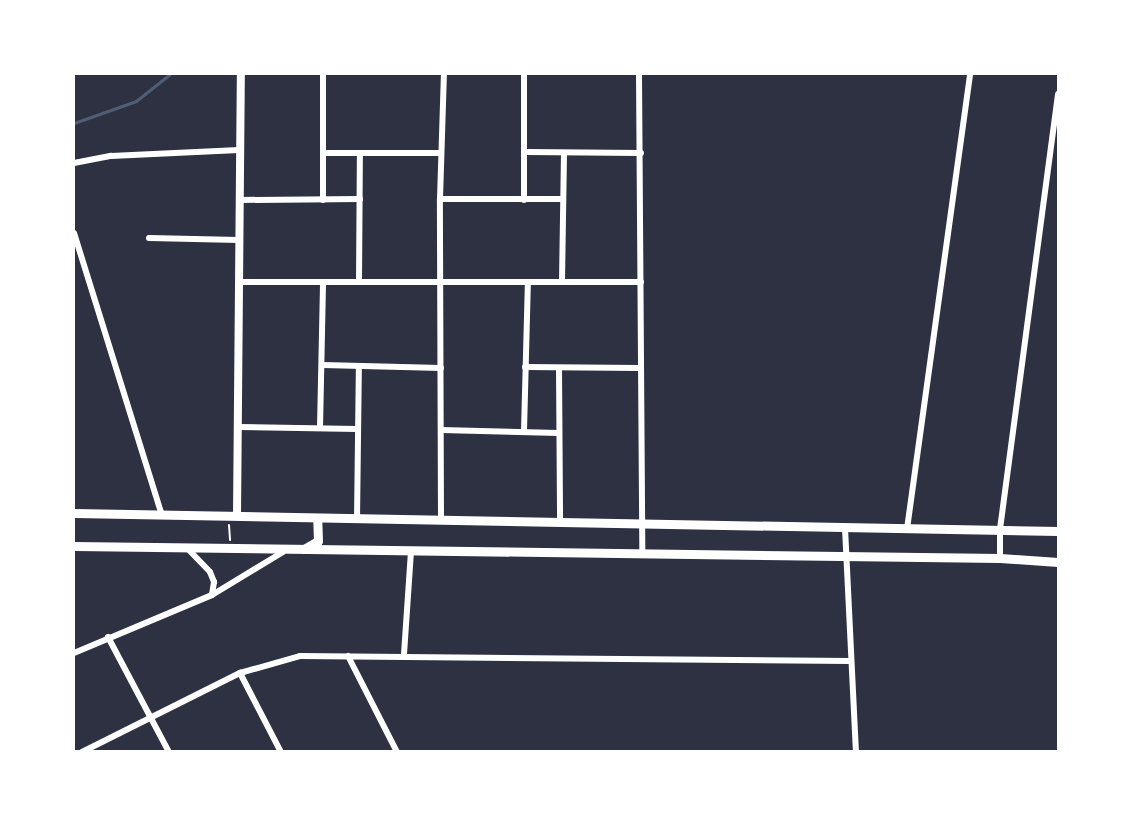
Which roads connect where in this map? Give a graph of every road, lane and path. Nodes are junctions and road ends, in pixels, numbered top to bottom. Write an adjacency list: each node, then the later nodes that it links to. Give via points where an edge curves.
1 (242, 74): 9 (street)
2 (323, 74): 11 (street)
3 (444, 74): 13 (street)
4 (524, 74): 10 (street)
5 (639, 74): 15 (street)
6 (970, 74): 54 (street)
7 (1059, 94): 8 (street)
8 (1057, 116): 55 (street)
9 (239, 150): 16 (street, via 111,156); 20 (street)
10 (525, 152): 14 (street); 22 (street)
11 (324, 153): 12 (street); 21 (street)
12 (360, 153): 13 (street); 17 (street)
13 (441, 153): 18 (street)
14 (564, 153): 15 (street); 19 (street)
15 (640, 153): 30 (street)
16 (74, 163)
17 (360, 199): 21 (street); 28 (street)
18 (440, 199): 22 (street); 32 (street)
19 (562, 199): 22 (street); 26 (street)
20 (240, 200): 21 (street); 25 (street)
21 (323, 200)
22 (524, 200)
23 (74, 233): 47 (street)
24 (149, 238): 25 (street)
25 (239, 240): 27 (street)
26 (562, 281): 29 (street); 30 (street)
27 (240, 282): 31 (street); 39 (street)
28 (359, 282): 31 (street); 32 (street)
29 (528, 282): 32 (street); 35 (street)
30 (641, 282): 38 (street)
31 (323, 283): 33 (street)
32 (441, 283): 36 (street)
33 (323, 365): 34 (street); 40 (street)
34 (359, 366): 36 (street); 41 (street)
35 (525, 367): 37 (street); 43 (street)
36 (441, 368): 42 (street)
37 (559, 368): 38 (street); 44 (street)
38 (640, 368): 52 (street)
39 (239, 427): 40 (street); 46 (street)
40 (320, 428): 41 (street)
41 (357, 429): 49 (street)
42 (441, 430): 43 (street); 50 (street)
43 (524, 431): 44 (street)
44 (559, 433): 51 (street)
45 (74, 513): 47 (main road)
46 (233, 515): 47 (main road); 48 (main road); 59 (path)
47 (162, 516)
48 (317, 518): 49 (main road); 60 (main road, via 316,544)
49 (357, 520): 50 (main road)
50 (441, 521): 51 (main road)
51 (560, 522): 52 (main road)
52 (640, 524): 53 (main road); 62 (street)
53 (845, 528): 54 (main road); 63 (street)
54 (907, 528): 55 (main road)
55 (1000, 529): 56 (main road); 64 (street)
56 (1059, 531)
57 (74, 546): 58 (main road)
58 (187, 548): 59 (main road); 66 (street, via 210,572)
59 (231, 549): 60 (main road)
60 (284, 552): 61 (main road); 66 (street)
61 (411, 552): 62 (main road); 69 (street)
62 (642, 554): 63 (main road)
63 (847, 558): 64 (main road); 71 (street)
64 (1000, 558): 65 (main road)
65 (1059, 562)
66 (212, 595): 67 (street)
67 (108, 637): 68 (street); 73 (street)
68 (74, 653)
69 (404, 654): 70 (street); 71 (street)
70 (348, 656): 72 (street, via 276,659); 77 (street)
71 (851, 661): 78 (street)
72 (240, 673): 73 (street); 76 (street)
73 (150, 716): 74 (street); 75 (street)
74 (82, 752)
75 (169, 752)
76 (281, 752)
77 (397, 752)
78 (856, 752)

